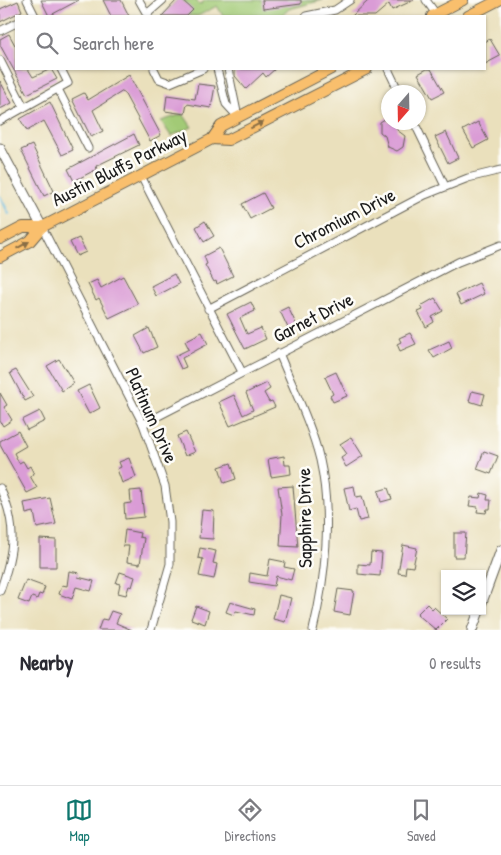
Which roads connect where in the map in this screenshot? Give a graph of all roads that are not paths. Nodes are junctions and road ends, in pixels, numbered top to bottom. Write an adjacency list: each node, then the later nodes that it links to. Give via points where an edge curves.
1 (27, 0): 8 (street)
2 (139, 0): 9 (street)
3 (163, 0): 9 (street)
4 (350, 0): 10 (street, via 335,10)
5 (426, 0): 11 (street)
6 (463, 0): 11 (main road)
7 (497, 1): 12 (main road)
8 (33, 15)
9 (147, 15)
10 (311, 15)
11 (434, 15)
12 (470, 15)
13 (15, 24): 14 (street)
14 (0, 31)
15 (0, 60): 26 (street)
16 (62, 70): 25 (street, via 68,83)
17 (155, 70): 18 (street, via 159,78 170,83)
18 (202, 70)
19 (218, 70): 27 (street, via 226,104)
20 (228, 70): 27 (street)
21 (329, 70): 27 (main road, Austin Bluffs Parkway)
22 (366, 70): 30 (main road, Austin Bluffs Parkway, one-way to 22, via 228,140)
23 (388, 70): 24 (street)
24 (396, 85)
25 (58, 89): 26 (street); 32 (street)
26 (24, 107): 28 (street)
27 (238, 117): 30 (main road, Austin Bluffs Parkway, via 221,126)
28 (0, 121)
29 (418, 130): 35 (street)
30 (212, 139): 34 (main road, Austin Bluffs Parkway)
31 (0, 148): 36 (street)
32 (88, 148)
33 (501, 170): 35 (street, Chromium Drive)
34 (141, 176): 36 (main road, Austin Bluffs Parkway); 40 (street)
35 (445, 186): 40 (street, Chromium Drive)
36 (42, 227): 37 (main road, Austin Bluffs Parkway, via 23,227); 39 (main road, Austin Bluffs Parkway, one-way to 36, via 30,241); 43 (street, Platinum Drive)
37 (0, 239)
38 (501, 245): 41 (street, Garnet Drive, via 458,262)
39 (0, 257)
40 (208, 309): 42 (street)
41 (279, 353): 42 (street, Garnet Drive); 50 (street, Sapphire Drive, via 306,418 322,475 324,537)
42 (242, 372): 43 (street, Garnet Drive)
43 (142, 424): 49 (street, Platinum Drive, via 165,486 172,543 169,574)
44 (0, 488): 46 (street, via 13,526 11,556)
45 (501, 550): 47 (street)
46 (0, 591)
47 (486, 591)
48 (478, 615): 51 (street)
49 (151, 630)
50 (314, 630)
51 (472, 630)

